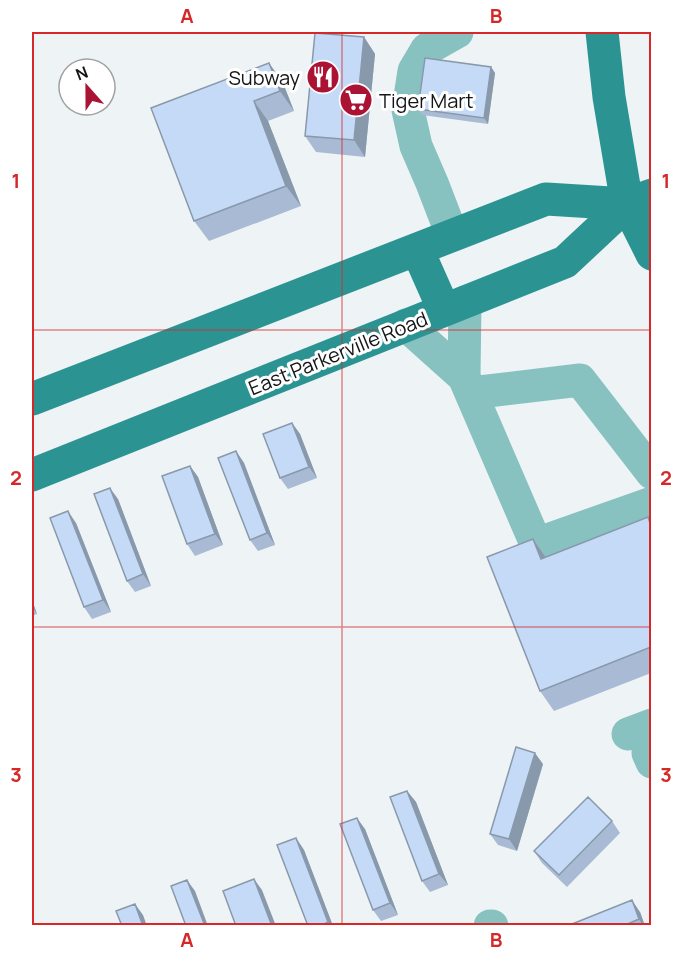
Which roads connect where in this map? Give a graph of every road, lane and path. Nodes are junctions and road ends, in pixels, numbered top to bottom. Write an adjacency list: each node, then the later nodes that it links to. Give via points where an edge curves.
1 (457, 32): 4 (lane, via 427,49 414,71 408,110 416,146)
2 (602, 32): 3 (main road, via 609,97)
3 (639, 200): 4 (main road, via 546,199); 6 (main road); 7 (main road, East Parkerville Road, via 565,262)
4 (452, 235): 5 (main road)
5 (417, 249): 7 (main road); 10 (main road)
6 (651, 254)
7 (454, 306): 8 (main road, East Parkerville Road); 9 (lane)
8 (406, 325): 9 (lane); 12 (main road, East Parkerville Road)
9 (467, 385): 11 (lane, via 580,380); 13 (lane, via 536,544)
10 (32, 399)
11 (651, 473)
12 (32, 475)
13 (651, 503)

